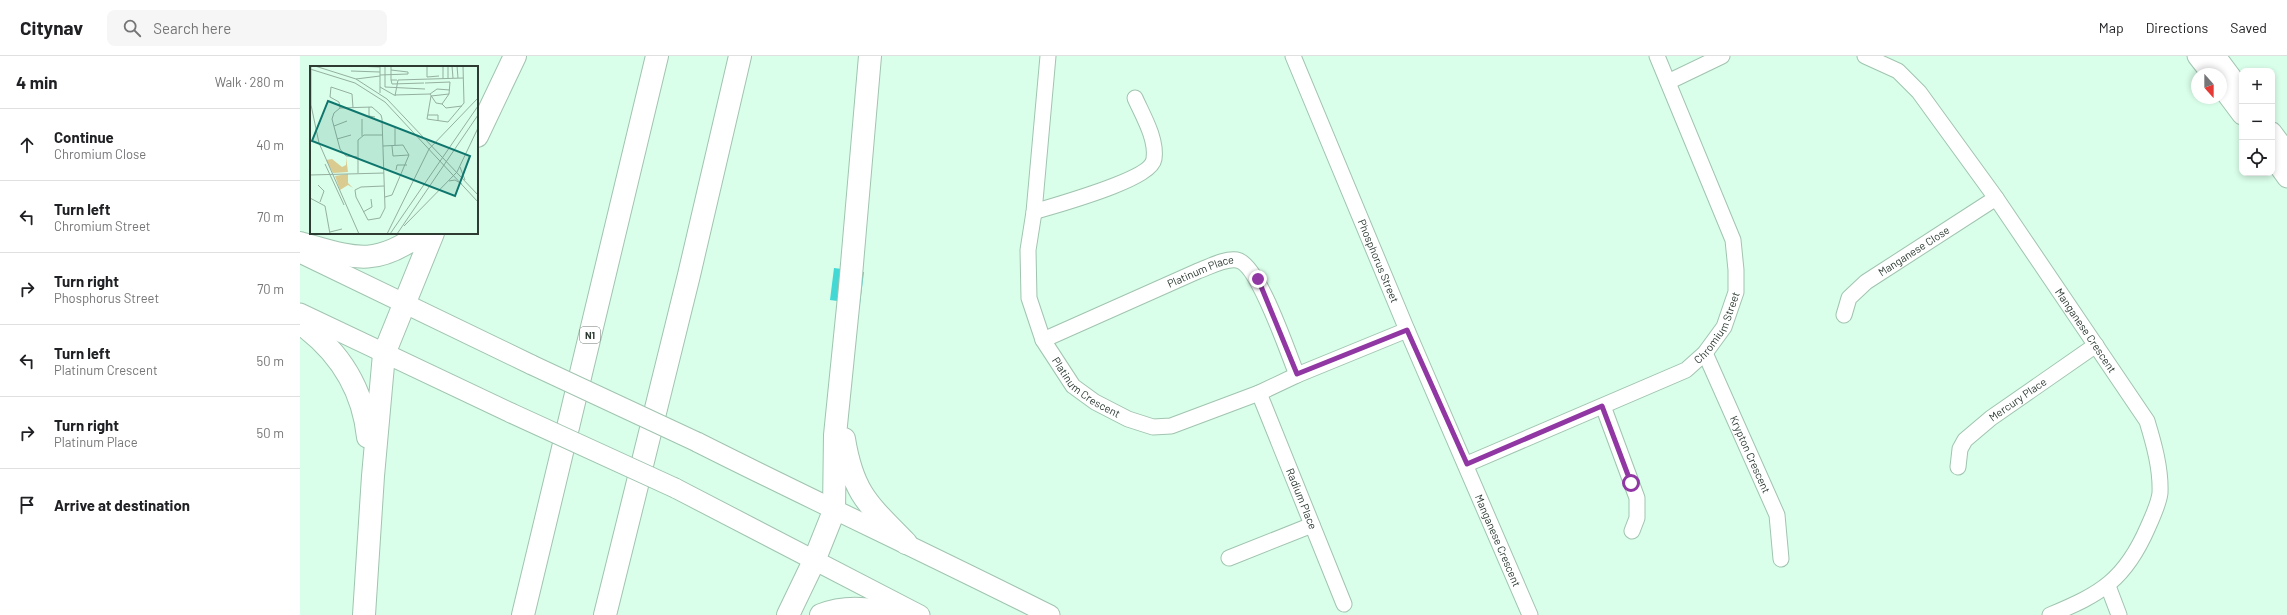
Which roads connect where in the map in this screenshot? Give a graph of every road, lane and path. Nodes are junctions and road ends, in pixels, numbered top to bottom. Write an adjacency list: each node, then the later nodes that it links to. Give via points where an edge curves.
1 (514, 56): 18 (highway)
2 (657, 56): 55 (highway, N1)
3 (740, 56): 56 (highway)
4 (870, 56): 40 (highway)
5 (1048, 56): 24 (street, Platinum Crescent)
6 (1294, 56): 33 (street, Phosphorus Street)
7 (1657, 56): 13 (street, Chromium Street)
8 (1722, 56): 13 (street)
9 (1865, 56): 23 (street, Manganese Crescent, via 1898,71 1919,92)
10 (2197, 56): 12 (main road)
11 (2216, 56): 14 (main road)
12 (2206, 68)
13 (1668, 82): 36 (street, Chromium Street, via 1732,240 1736,292 1724,326)
14 (2239, 87)
15 (2227, 95): 17 (main road)
16 (1135, 98): 24 (street, via 1150,132 1154,150 1154,160 1149,168 1124,182)
17 (2239, 111)
18 (478, 134)
19 (2275, 136): 20 (main road)
20 (2287, 152)
21 (2275, 161): 22 (main road)
22 (2287, 178)
23 (1996, 198): 31 (street, Manganese Close, via 1862,285 1849,298); 35 (street, Manganese Crescent)
24 (1034, 212): 34 (street, Platinum Crescent, via 1028,250 1029,298)
25 (421, 234): 27 (highway, via 401,248 378,256 355,258)
26 (434, 234): 29 (highway)
27 (300, 243)
28 (300, 253): 29 (main road)
29 (405, 304): 37 (highway); 45 (main road, bridge, via 696,442)
30 (300, 313): 37 (main road)
31 (1844, 315)
32 (300, 323): 44 (highway, via 334,353 353,382 366,416)
33 (1407, 330): 38 (street, Platinum Crescent); 42 (street, Phosphorus Street)
34 (1044, 340): 38 (street, Platinum Place, via 1198,271 1237,260 1247,265 1258,279); 39 (street, Platinum Crescent, via 1073,386 1095,402 1128,419 1153,426 1171,426)
35 (2096, 345): 43 (street, Mercury Place, via 1991,418 1965,440 1960,448); 52 (street, Manganese Crescent, via 2147,421 2154,446 2160,494 2138,550)
36 (1705, 353): 41 (street, Chromium Street, via 1686,370); 50 (street, Krypton Crescent, via 1777,515)
37 (384, 354): 44 (highway); 51 (main road, bridge, via 675,488)
38 (1297, 374): 39 (street, Platinum Crescent)
39 (1258, 394): 46 (street, Radium Place)
40 (838, 402): 45 (highway); 48 (highway, via 848,464 856,484 869,505)
41 (1602, 406): 42 (street, Chromium Street); 47 (street, via 1637,498 1637,518)
42 (1467, 464): 62 (street, Manganese Crescent)
43 (1958, 467)
44 (373, 476): 54 (highway)
45 (834, 511): 48 (main road); 51 (highway)
46 (1312, 525): 49 (street); 53 (street, Radium Place)
47 (1632, 531)
48 (906, 542): 61 (main road)
49 (1228, 558)
50 (1781, 559)
51 (814, 561): 57 (highway); 60 (main road)
52 (2108, 586): 63 (street, Manganese Crescent); 64 (street)
53 (1344, 604)
54 (364, 615)
55 (523, 615)
56 (605, 615)
57 (788, 615)
58 (821, 615): 59 (highway, via 843,609 876,609)
59 (897, 615)
60 (920, 615)
61 (1050, 615)
62 (1530, 615)
63 (2050, 615)
64 (2119, 615)

